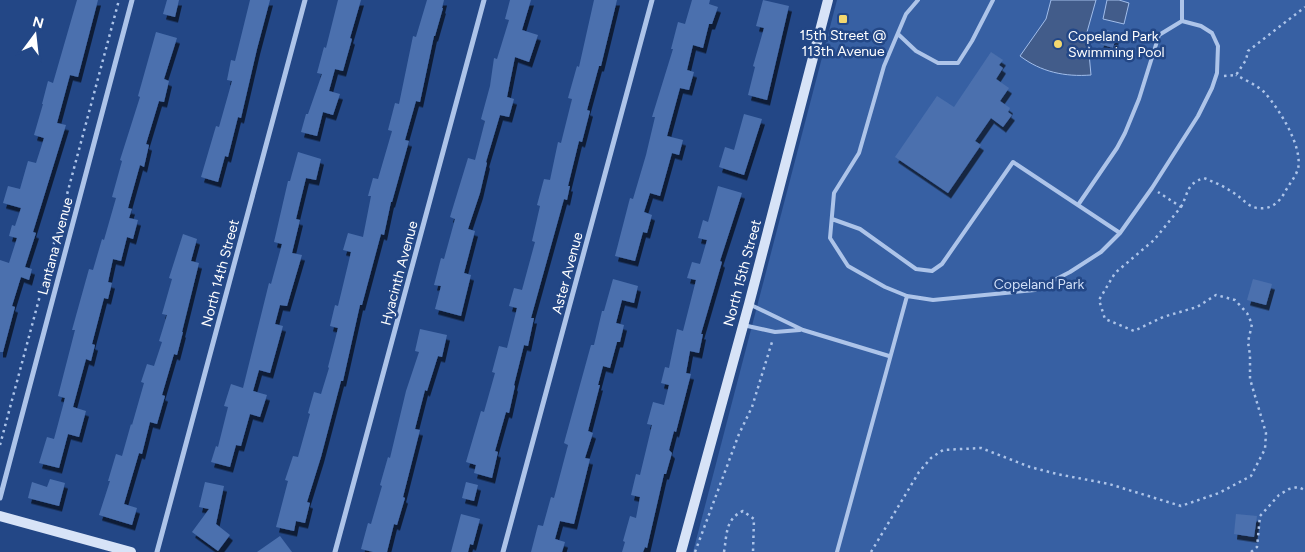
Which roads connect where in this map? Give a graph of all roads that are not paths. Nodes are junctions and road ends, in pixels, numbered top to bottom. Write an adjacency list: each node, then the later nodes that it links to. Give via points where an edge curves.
1 (132, 0): 19 (street, Lantana Avenue)
2 (305, 0): 22 (street, North 14th Street)
3 (484, 0): 23 (street, Hyacinth Avenue)
4 (652, 0): 24 (street, Aster Avenue)
5 (828, 0): 15 (street, North 15th Street)
6 (918, 0): 10 (lane, via 906,14)
7 (994, 0): 10 (lane, via 958,63 938,63)
8 (1182, 0): 9 (lane)
9 (1182, 21): 11 (lane, via 1159,35 1125,133); 13 (lane, via 1207,29 1216,39 1216,77 1198,116)
10 (898, 34): 12 (lane, via 884,66 859,153 834,193)
11 (1078, 205): 12 (lane, via 1013,162 942,264 932,271 916,269 860,229); 13 (lane)
12 (832, 219): 14 (lane, via 830,238 848,266)
13 (1120, 233): 14 (lane, via 1102,252 1035,290 933,300)
14 (907, 296): 18 (lane)
15 (749, 304): 16 (street, North 15th Street); 17 (lane)
16 (743, 325): 17 (lane, via 775,332); 25 (street, North 15th Street)
17 (803, 330): 18 (lane)
18 (889, 356): 26 (lane)
19 (0, 498)
20 (0, 516): 21 (street)
21 (131, 552)
22 (157, 552)
23 (335, 552)
24 (503, 552)
25 (681, 552)
26 (837, 552)

